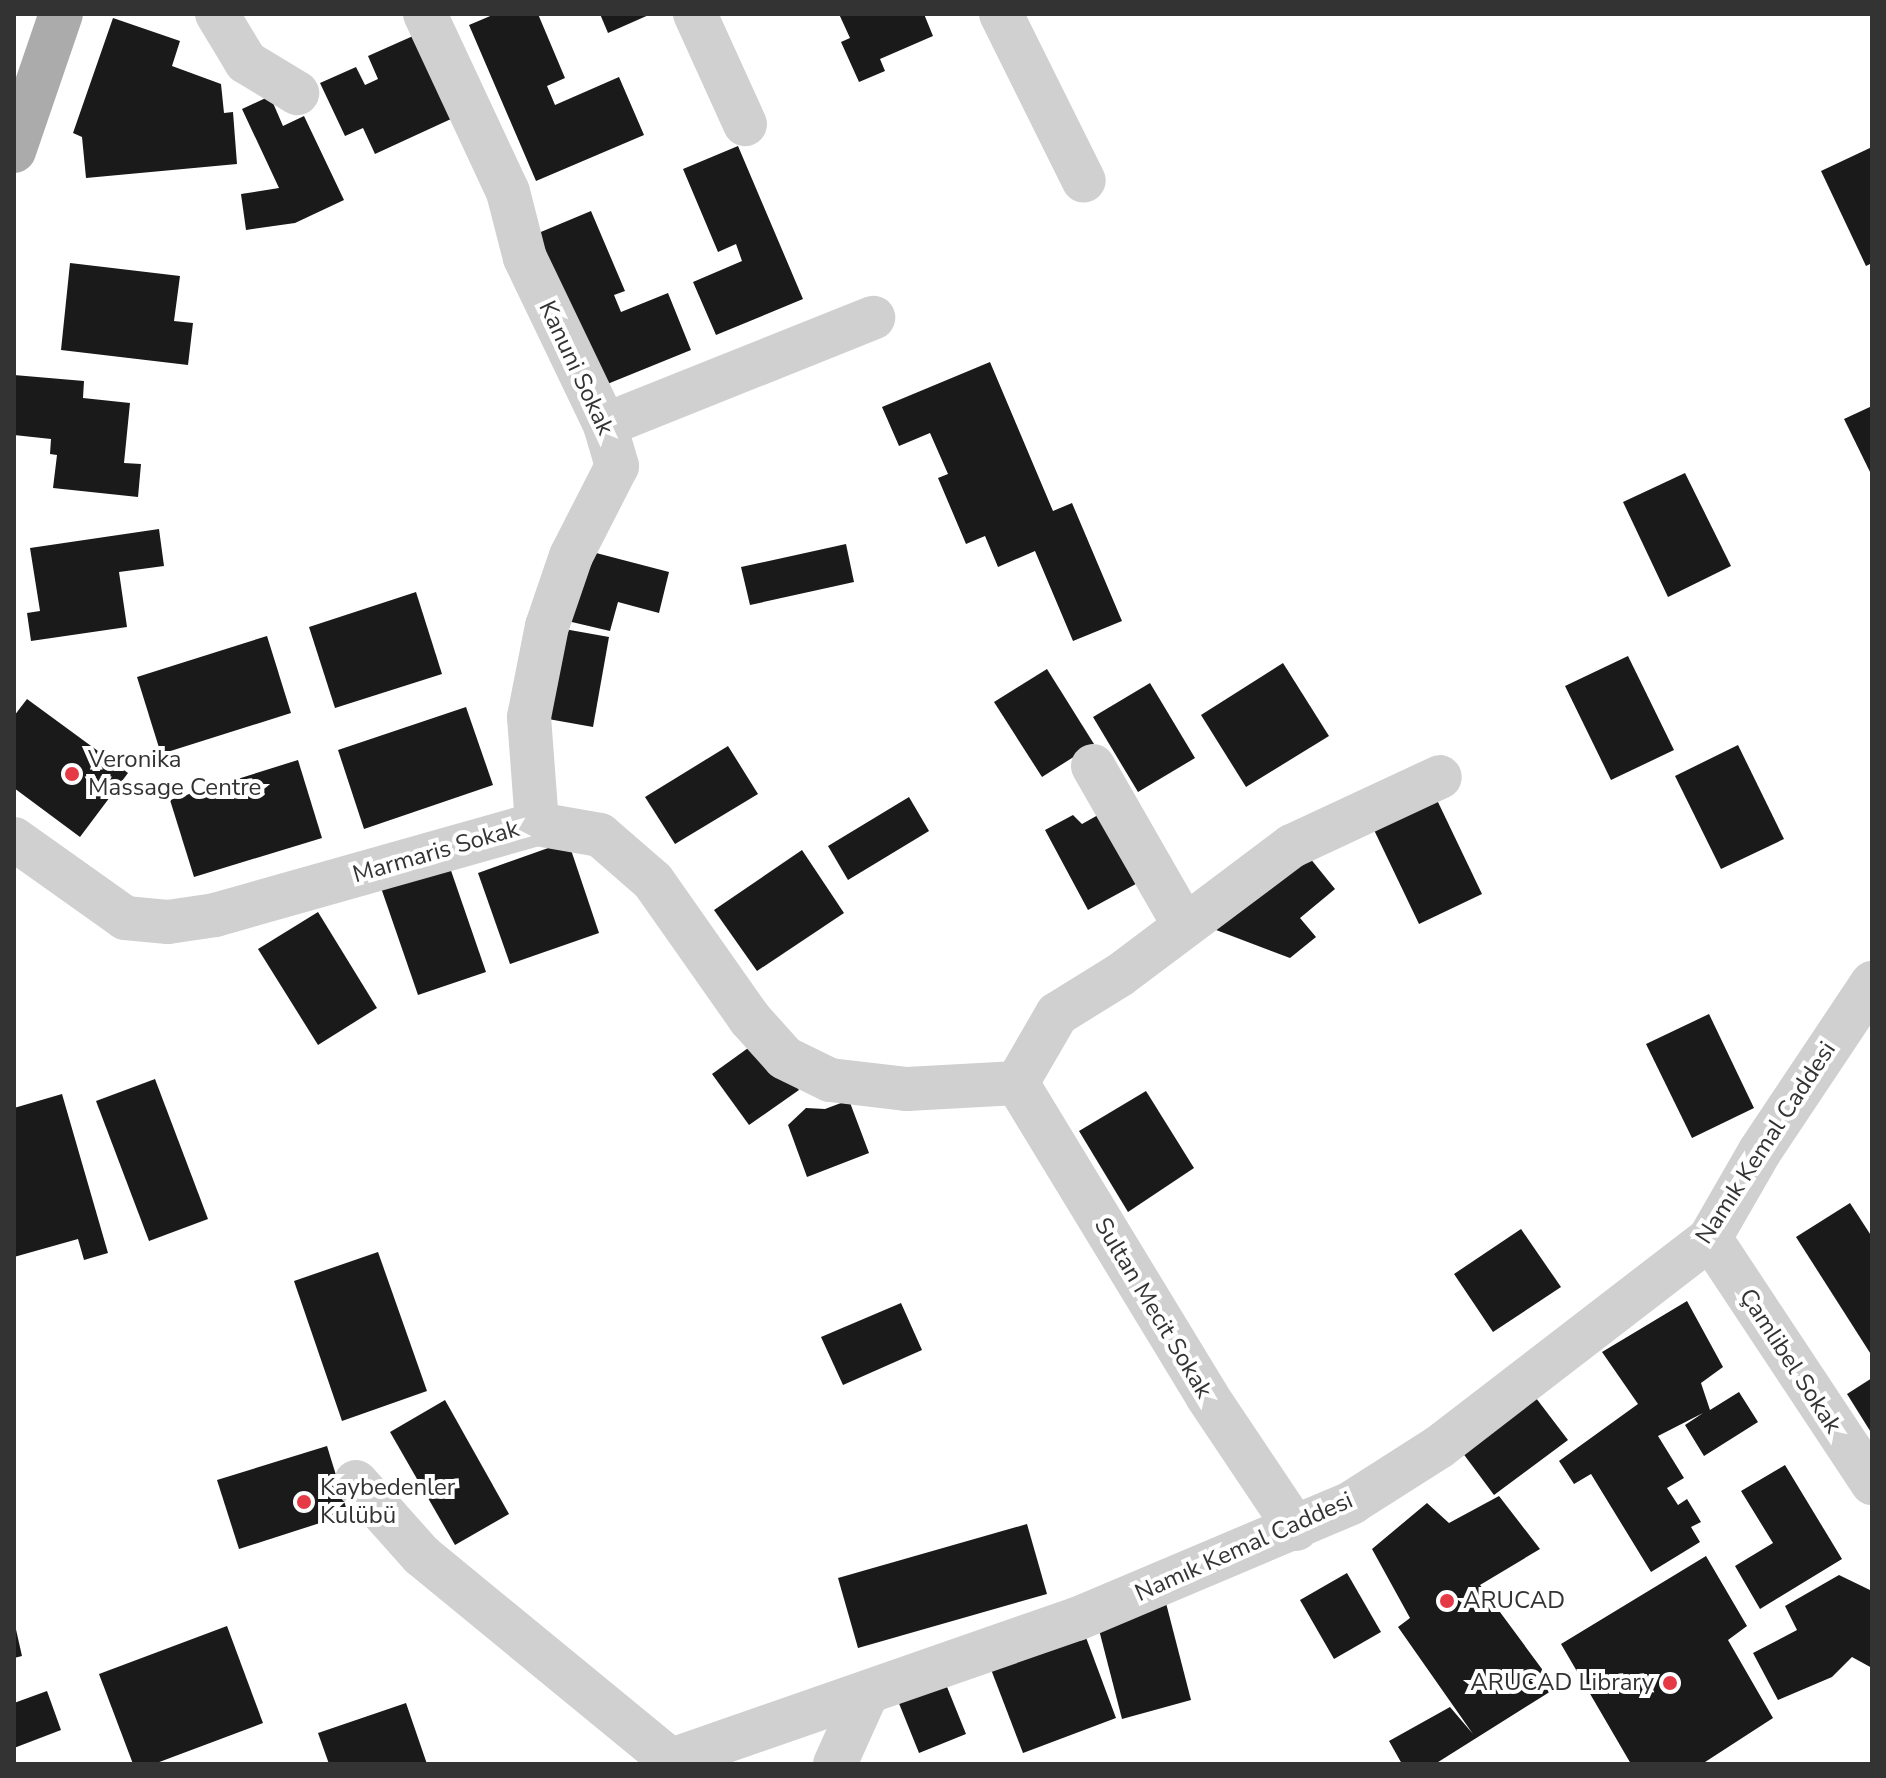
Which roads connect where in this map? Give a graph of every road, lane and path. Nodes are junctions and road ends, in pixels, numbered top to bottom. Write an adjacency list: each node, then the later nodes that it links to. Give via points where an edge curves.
1 (61, 14): 8 (main road)
2 (217, 14): 6 (street, via 246,62)
3 (425, 14): 11 (street, Kanuni Sokak, via 508,192 525,258)
4 (695, 14): 7 (street)
5 (1001, 14): 9 (street)
6 (297, 93)
7 (745, 124)
8 (14, 151)
9 (1084, 181)
10 (873, 318): 11 (street)
11 (605, 425): 14 (street, Kanuni Sokak, via 617,466 566,570 547,626 529,717)
12 (1093, 766): 16 (street)
13 (1440, 777): 16 (street, via 1292,846)
14 (537, 824): 15 (street, Marmaris Sokak, via 215,915 168,922 125,918); 18 (street, Marmaris Sokak, via 600,835 628,856 653,881 750,1019 785,1058 830,1080 907,1089)
15 (14, 839)
16 (1184, 925): 18 (street, via 1120,975 1057,1014)
17 (1872, 983): 19 (street, Namık Kemal Caddesi, via 1760,1151)
18 (1017, 1083): 22 (street, Sultan Mecit Sokak, via 1207,1396)
19 (1710, 1238): 21 (street, Çamlibel Sokak); 22 (street, Namık Kemal Caddesi, via 1439,1447 1351,1503)
20 (356, 1482): 24 (street, via 421,1555)
21 (1872, 1483)
22 (1296, 1529): 23 (street, Namık Kemal Caddesi, via 1077,1619)
23 (866, 1695): 24 (street, Namık Kemal Caddesi); 25 (street)
24 (666, 1762)
25 (835, 1764)

